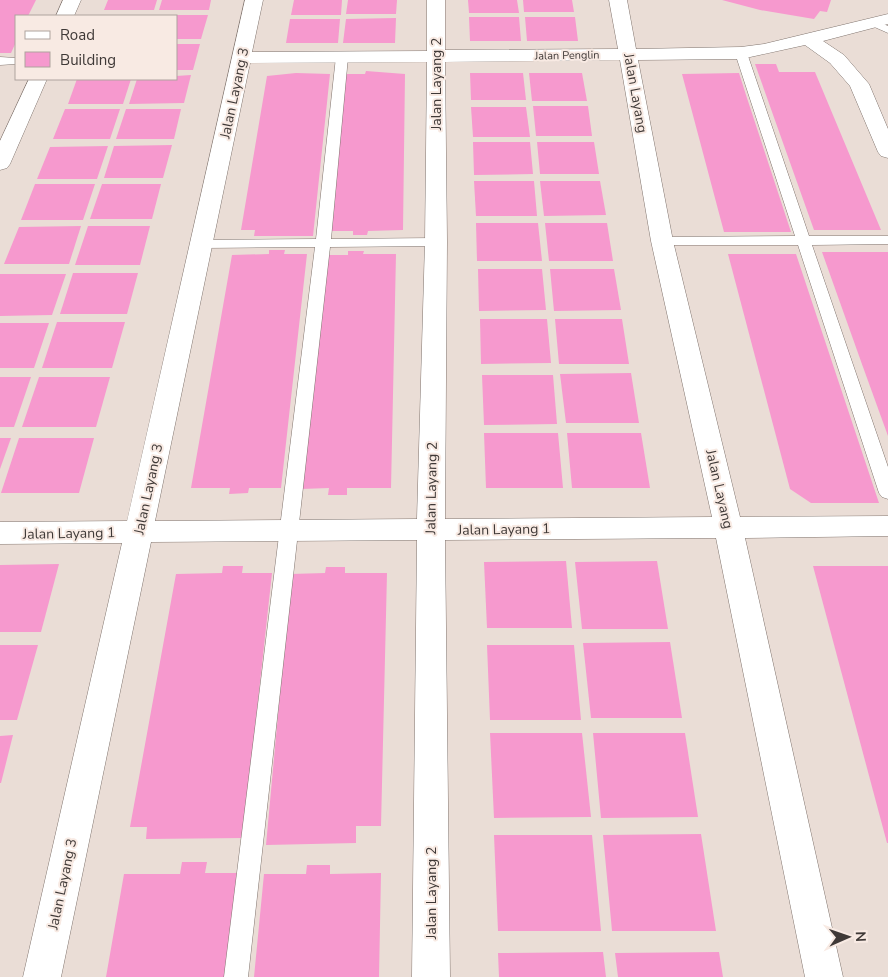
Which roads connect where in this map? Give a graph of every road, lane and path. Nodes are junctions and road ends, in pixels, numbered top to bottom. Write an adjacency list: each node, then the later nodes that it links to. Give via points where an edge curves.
1 (72, 0): 5 (street)
2 (254, 0): 12 (street, Jalan Layang 3)
3 (436, 0): 10 (street, Jalan Layang 2)
4 (618, 0): 9 (street, Jalan Layang)
5 (65, 15)
6 (883, 24): 7 (street, Jalan Penglin)
7 (808, 39): 8 (street, Jalan Penglin); 16 (street, via 837,59 859,84)
8 (741, 53): 9 (street, Jalan Penglin); 18 (lane)
9 (630, 54): 10 (street, Jalan Penglin); 20 (street, Jalan Layang)
10 (436, 56): 11 (street, Jalan Penglin); 21 (street, Jalan Layang 2)
11 (342, 57): 12 (street, Jalan Penglin); 22 (lane)
12 (241, 58): 23 (street, Jalan Layang 3)
13 (0, 61): 14 (lane)
14 (15, 61)
15 (38, 80): 17 (street)
16 (888, 152)
17 (0, 164)
18 (805, 240): 19 (lane); 20 (lane); 24 (lane)
19 (888, 240)
20 (662, 241): 26 (street, Jalan Layang)
21 (436, 242): 22 (lane); 28 (street, Jalan Layang 2)
22 (322, 243): 23 (lane); 27 (lane)
23 (201, 244): 29 (street, Jalan Layang 3)
24 (888, 492)
25 (888, 526): 26 (street, Jalan Layang 1)
26 (728, 527): 28 (street, Jalan Layang 1); 34 (street, Jalan Layang)
27 (287, 530): 28 (street, Jalan Layang 1); 29 (street, Jalan Layang 1); 32 (lane)
28 (431, 530): 33 (street, Jalan Layang 2)
29 (139, 532): 30 (street, Jalan Layang 1); 31 (street, Jalan Layang 3)
30 (0, 533)
31 (42, 977)
32 (236, 977)
33 (431, 977)
34 (824, 977)

